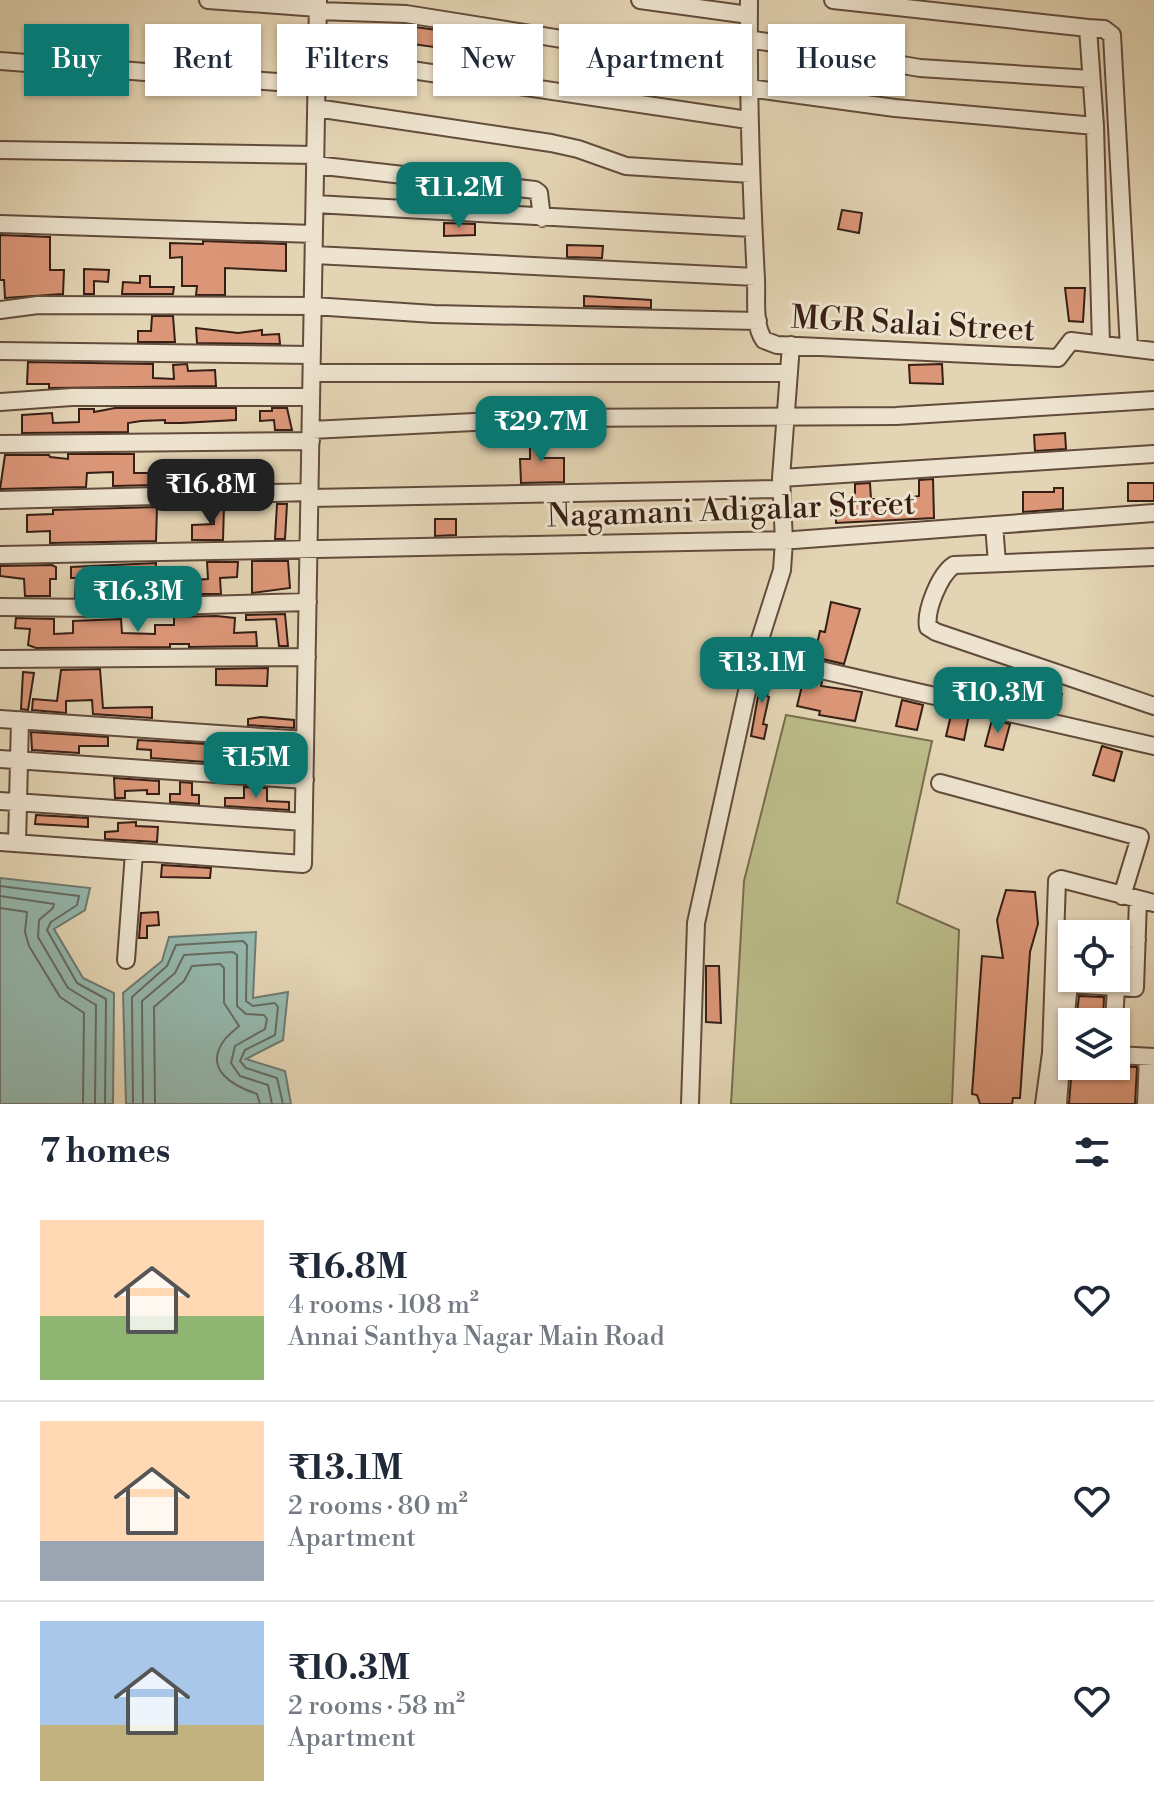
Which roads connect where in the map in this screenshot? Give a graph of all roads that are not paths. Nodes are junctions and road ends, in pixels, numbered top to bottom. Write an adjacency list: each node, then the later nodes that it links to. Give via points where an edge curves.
1 (208, 0): 4 (street)
2 (640, 0): 5 (street)
3 (833, 0): 6 (street)
4 (318, 6): 7 (street)
5 (749, 8)
6 (1088, 28): 11 (street); 34 (street, via 1112,35)
7 (559, 39)
8 (752, 40): 11 (street, via 920,68)
9 (0, 61): 12 (street)
10 (417, 71): 17 (street)
11 (1091, 79): 18 (street)
12 (277, 82)
13 (752, 89): 18 (street)
14 (317, 96): 16 (street)
15 (748, 96): 17 (street, MGR Salai Street)
16 (316, 108): 20 (street); 21 (street, via 551,143 626,166)
17 (748, 120): 21 (street, MGR Salai Street)
18 (1095, 126): 32 (street)
19 (0, 150): 20 (street)
20 (315, 160): 22 (street); 23 (street, via 535,190)
21 (751, 174): 25 (street, MGR Salai Street)
22 (315, 204): 23 (street); 26 (street)
23 (542, 218): 25 (street)
24 (0, 224): 26 (street)
25 (752, 228): 28 (street, MGR Salai Street)
26 (314, 234): 27 (street)
27 (314, 255): 28 (street); 29 (street)
28 (756, 277): 31 (street, MGR Salai Street)
29 (313, 306): 30 (street, via 38,305); 31 (street); 37 (street)
30 (0, 310)
31 (758, 321): 33 (street, MGR Salai Street, via 764,340)
32 (1101, 344): 33 (street, MGR Salai Street, via 1071,341 1058,358); 34 (street, MGR Salai Street)
33 (791, 345): 39 (street)
34 (1129, 348): 36 (street, MGR Salai Street)
35 (0, 351): 37 (street)
36 (1154, 351)
37 (312, 355): 38 (street)
38 (312, 373): 39 (street); 40 (street)
39 (787, 373): 43 (street)
40 (311, 397): 42 (street); 44 (street)
41 (1154, 400): 43 (street, via 896,416)
42 (0, 402)
43 (786, 416): 44 (street, via 557,418); 47 (street)
44 (311, 435): 45 (street); 48 (street)
45 (0, 444)
46 (1154, 454): 47 (street)
47 (781, 484): 48 (street); 52 (street)
48 (310, 495): 49 (street); 53 (street)
49 (0, 500)
50 (1154, 513): 51 (street, Nagamani Adigalar Street)
51 (994, 525): 52 (street, Nagamani Adigalar Street); 56 (street)
52 (784, 541): 53 (street, Nagamani Adigalar Street); 59 (street, via 782,570)
53 (309, 548): 54 (street, Nagamani Adigalar Street); 57 (street)
54 (0, 555)
55 (1154, 557): 56 (street)
56 (997, 563): 62 (street, via 946,570 928,627)
57 (308, 602): 58 (street); 60 (street)
58 (0, 607)
59 (755, 655): 66 (street); 85 (street, via 696,923)
60 (307, 657): 61 (street); 65 (street)
61 (0, 659)
62 (1154, 706)
63 (0, 719): 64 (street)
64 (20, 720): 65 (street); 68 (street)
65 (305, 740): 69 (street)
66 (1154, 746)
67 (0, 759): 68 (street)
68 (19, 760): 69 (street); 72 (street)
69 (305, 780): 73 (street)
70 (940, 783): 74 (street)
71 (0, 801): 72 (street)
72 (18, 803): 73 (street); 75 (street)
73 (304, 822): 76 (street, via 303,864)
74 (1147, 839): 77 (street)
75 (8, 843): 76 (street)
76 (134, 853): 80 (street)
77 (1138, 900): 79 (street); 86 (street, via 1061,879 1056,883 1051,1053)
78 (1130, 939): 79 (street)
79 (1137, 940): 81 (street, via 1135,988)
80 (126, 960)
81 (1130, 988)
82 (1130, 1056): 83 (street)
83 (1151, 1057): 88 (street)
84 (1062, 1080): 87 (street)
85 (690, 1104)
86 (1044, 1104)
87 (1058, 1104)
88 (1146, 1104)

